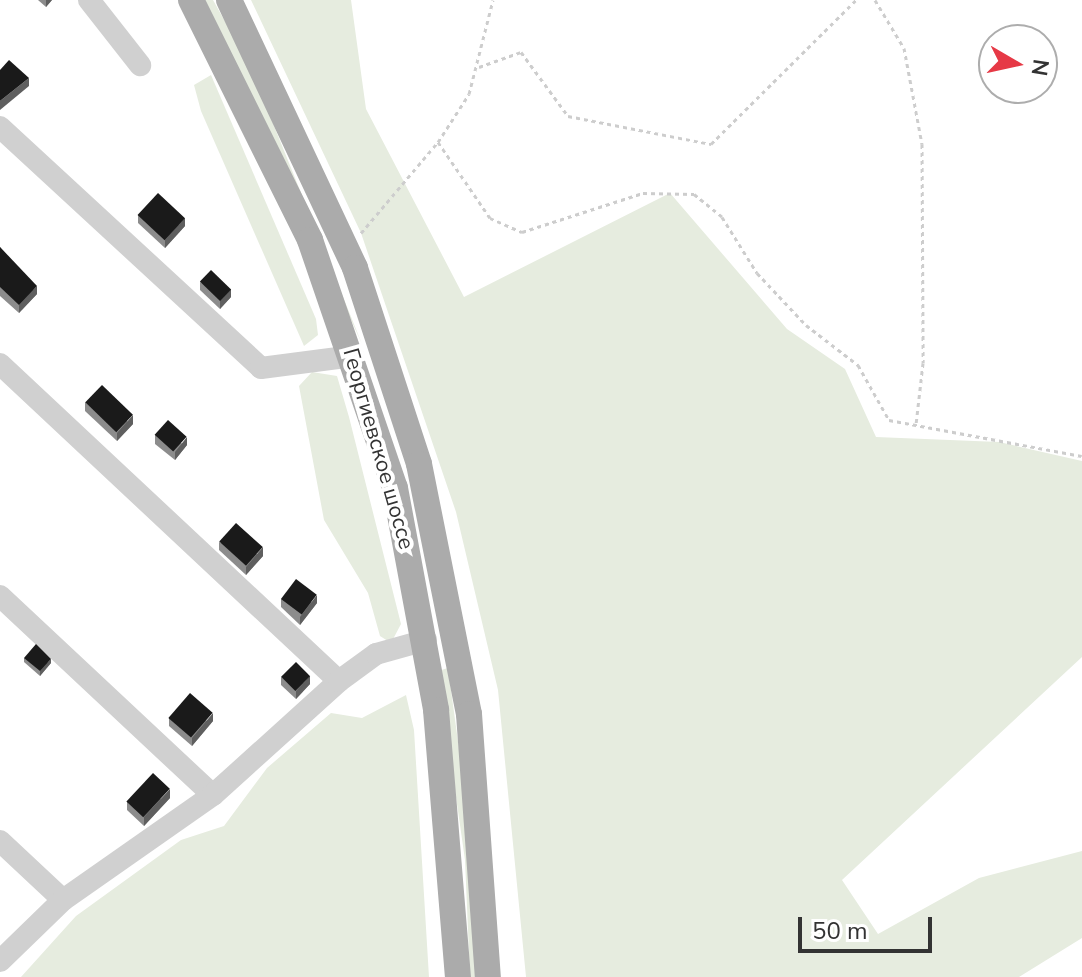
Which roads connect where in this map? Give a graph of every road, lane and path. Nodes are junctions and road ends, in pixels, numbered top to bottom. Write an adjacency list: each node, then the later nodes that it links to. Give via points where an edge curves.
1 (89, 0): 7 (lane)
2 (191, 0): 12 (main road, Георгиевское шоссе, via 289,192)
3 (229, 0): 11 (main road, Георгиевское шоссе)
4 (493, 0): 8 (path)
5 (856, 0): 8 (path, via 711,144 568,116 521,52)
6 (875, 0): 14 (path, via 904,48 922,144 923,348)
7 (140, 65)
8 (479, 67): 10 (path)
9 (0, 127): 12 (lane, via 261,368)
10 (438, 142): 11 (path, via 361,233); 14 (path, via 490,218 522,232 643,193 694,194 722,217 757,273 806,325 858,365 889,420)
11 (342, 237): 24 (main road, Георгиевское шоссе, via 403,406 447,580 469,714)
12 (353, 356): 17 (main road, Георгиевское шоссе, via 395,488)
13 (0, 364): 18 (lane)
14 (916, 424): 15 (path)
15 (1082, 456)
16 (0, 596): 19 (lane)
17 (426, 640): 18 (lane, via 376,654); 23 (main road, Георгиевское шоссе)
18 (339, 681): 19 (lane)
19 (213, 795): 21 (lane)
20 (0, 841): 21 (lane)
21 (63, 900): 22 (lane)
22 (0, 961)
23 (458, 977)
24 (488, 977)

